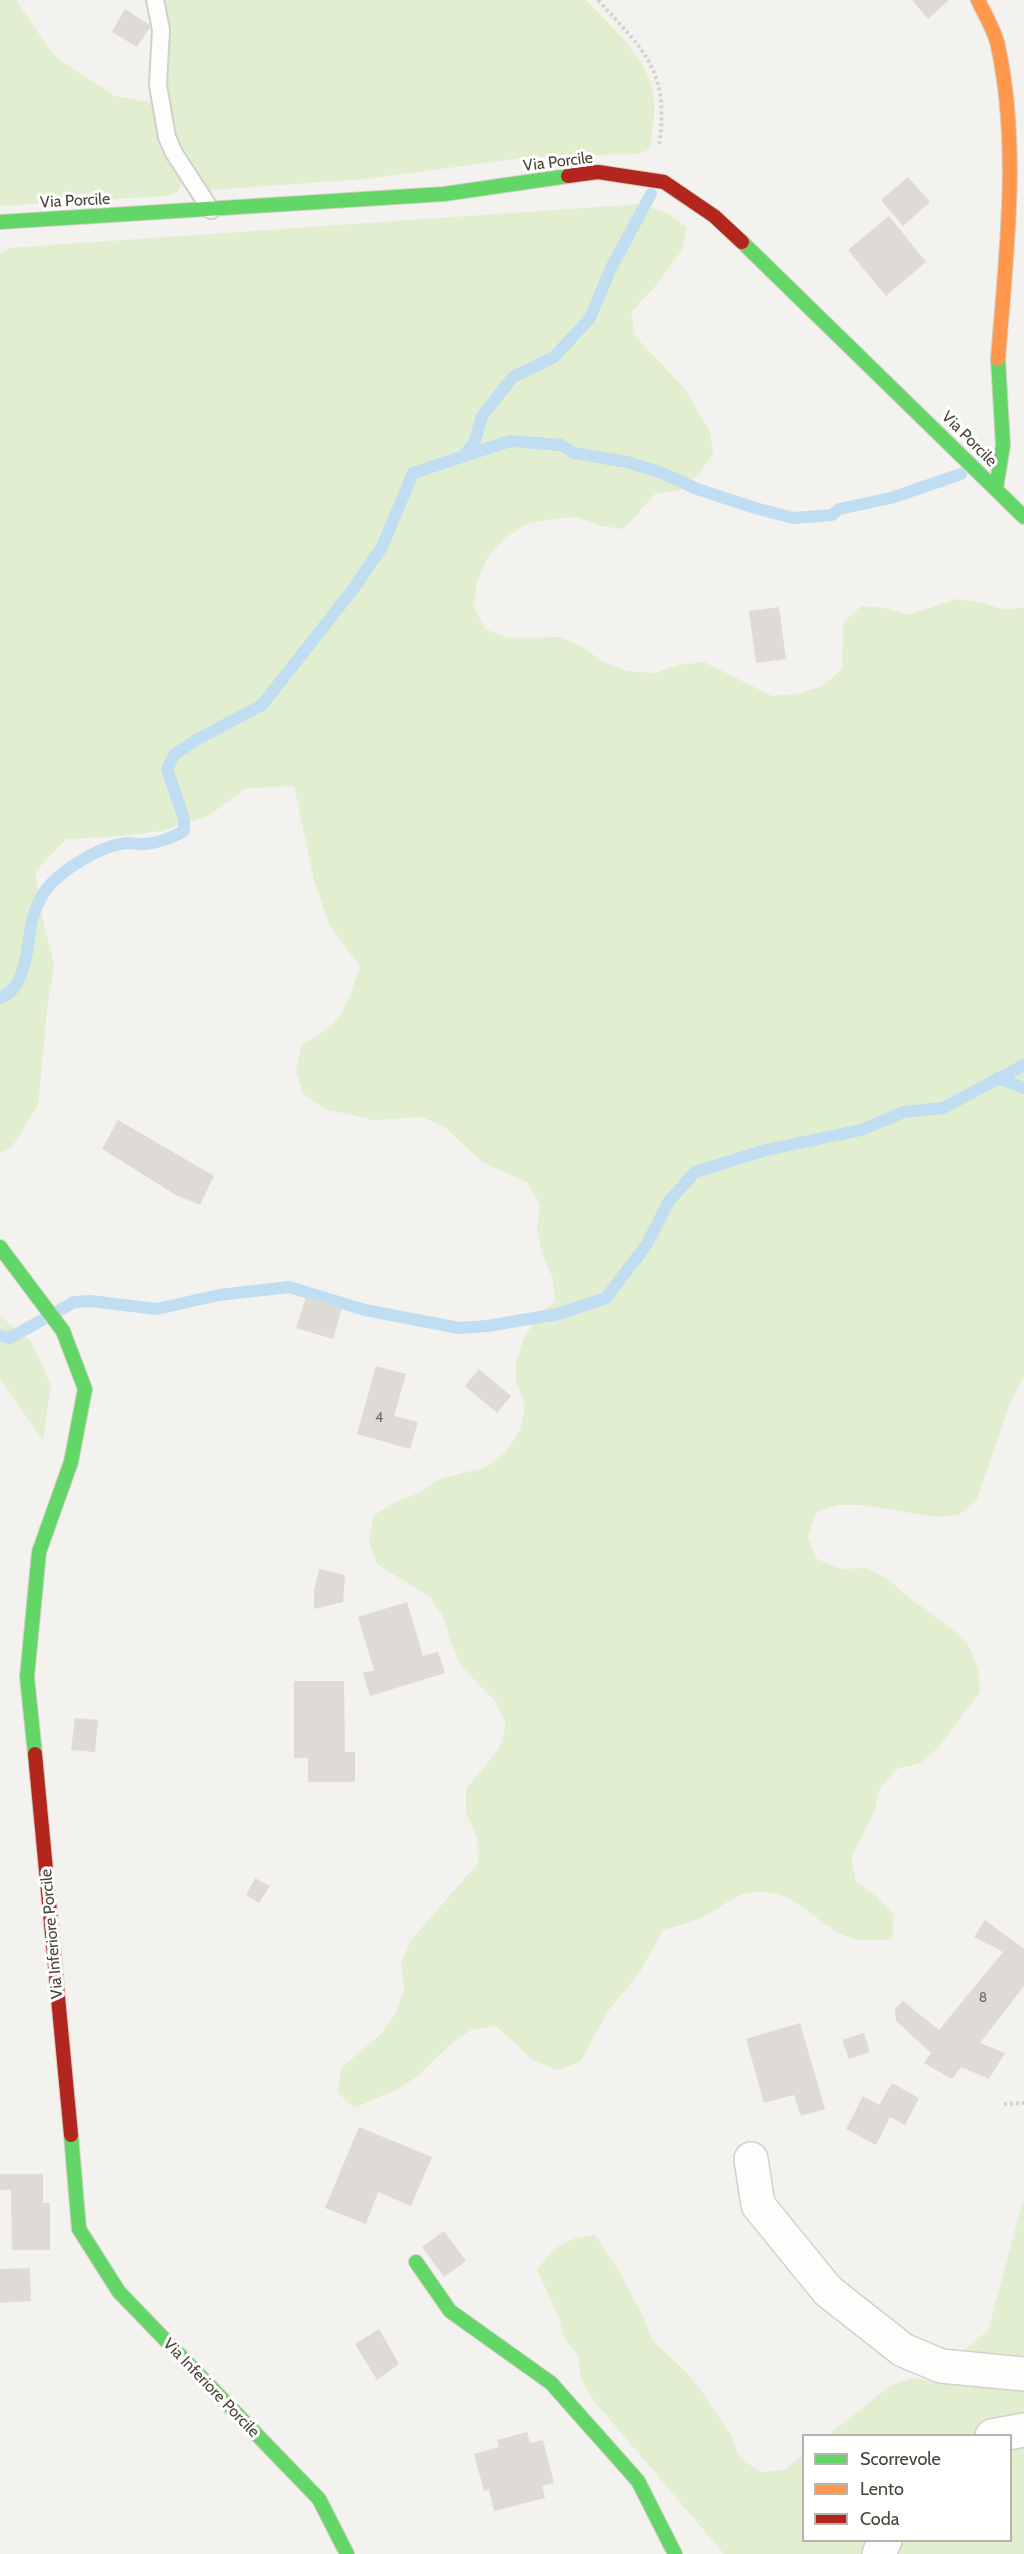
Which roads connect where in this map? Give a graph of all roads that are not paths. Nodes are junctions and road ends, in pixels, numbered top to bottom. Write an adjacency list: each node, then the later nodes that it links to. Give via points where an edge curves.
1 (155, 0): 3 (lane, via 161,30 158,85 167,137)
2 (978, 0): 5 (street, via 998,44 1009,119 1008,221 998,366 1003,445)
3 (211, 210): 4 (street, Via Porcile); 5 (street, Via Porcile, via 444,194 597,172 664,182 714,216)
4 (0, 222)
5 (996, 489): 6 (street, Via Porcile)
6 (1024, 517)
7 (0, 1247): 13 (street, Via Inferiore Porcile, via 63,1331 85,1389 71,1462 39,1552 27,1677 79,2229 119,2292 319,2499)
8 (751, 2159): 10 (street, via 758,2205 828,2291 903,2350 941,2366)
9 (416, 2262): 14 (street, via 450,2311 551,2383 638,2481)
10 (1024, 2374)
11 (1024, 2430): 12 (street)
12 (1003, 2434)
13 (348, 2554)
14 (675, 2554)

